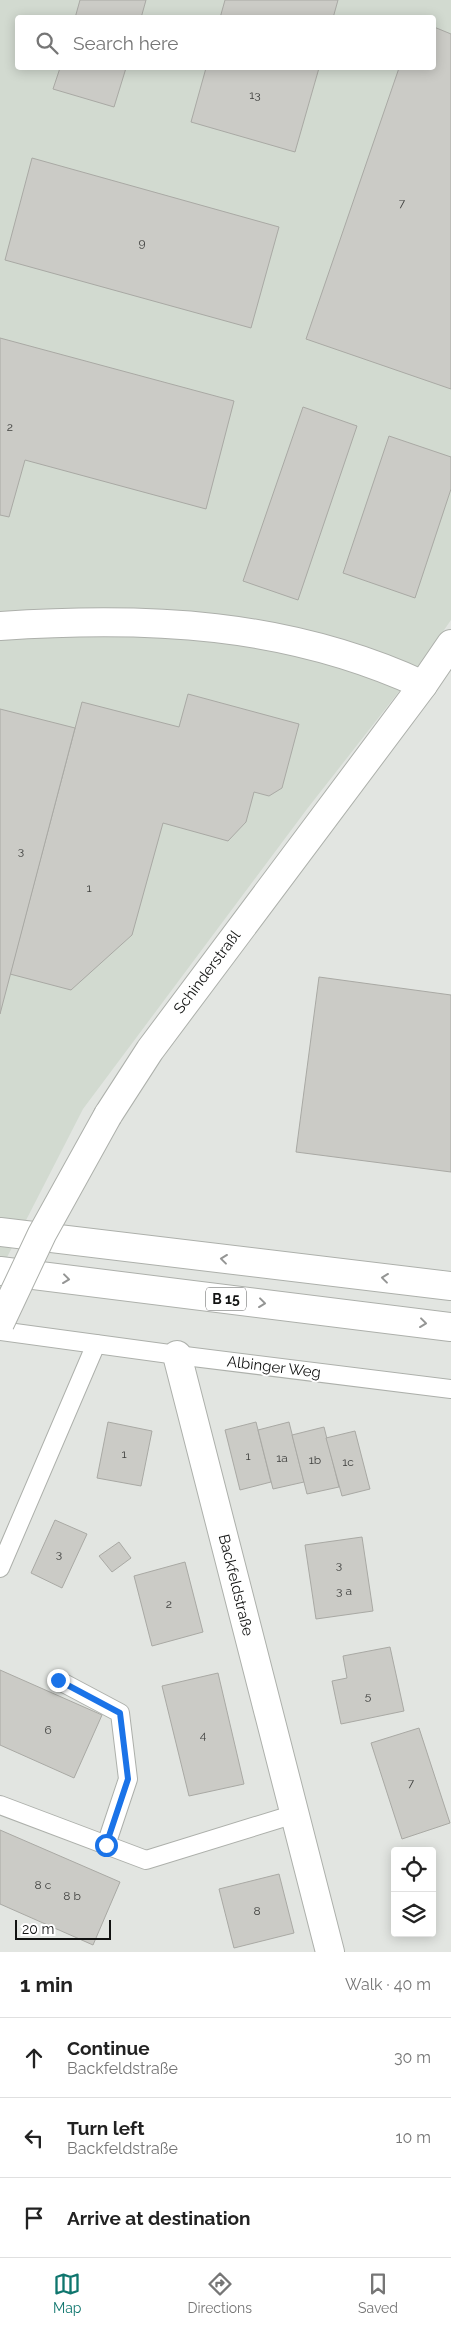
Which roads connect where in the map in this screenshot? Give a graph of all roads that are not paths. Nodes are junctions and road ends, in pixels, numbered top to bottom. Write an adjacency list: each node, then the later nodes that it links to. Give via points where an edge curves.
1 (0, 626): 3 (main road, via 109,621 165,622 238,630 314,646 390,670)
2 (451, 644): 3 (main road, Schinderstraßl)
3 (423, 685): 7 (main road, Schinderstraßl, bridge, via 150,1050 108,1115 42,1234)
4 (0, 1232): 6 (main road, one-way to 4)
5 (0, 1271): 8 (main road, B 15, one-way to 8)
6 (451, 1286)
7 (0, 1323)
8 (451, 1326)
9 (0, 1331): 10 (lane, Albinger Weg)
10 (96, 1344): 11 (lane, Albinger Weg); 13 (lane)
11 (177, 1355): 12 (lane, Albinger Weg); 16 (main road, Backfeldstraße)
12 (451, 1388)
13 (0, 1568)
14 (58, 1680): 17 (lane, via 120,1713 128,1779)
15 (0, 1806): 17 (lane)
16 (295, 1814): 17 (lane, via 146,1860); 18 (main road, Backfeldstraße)
17 (106, 1845)
18 (330, 1952)

